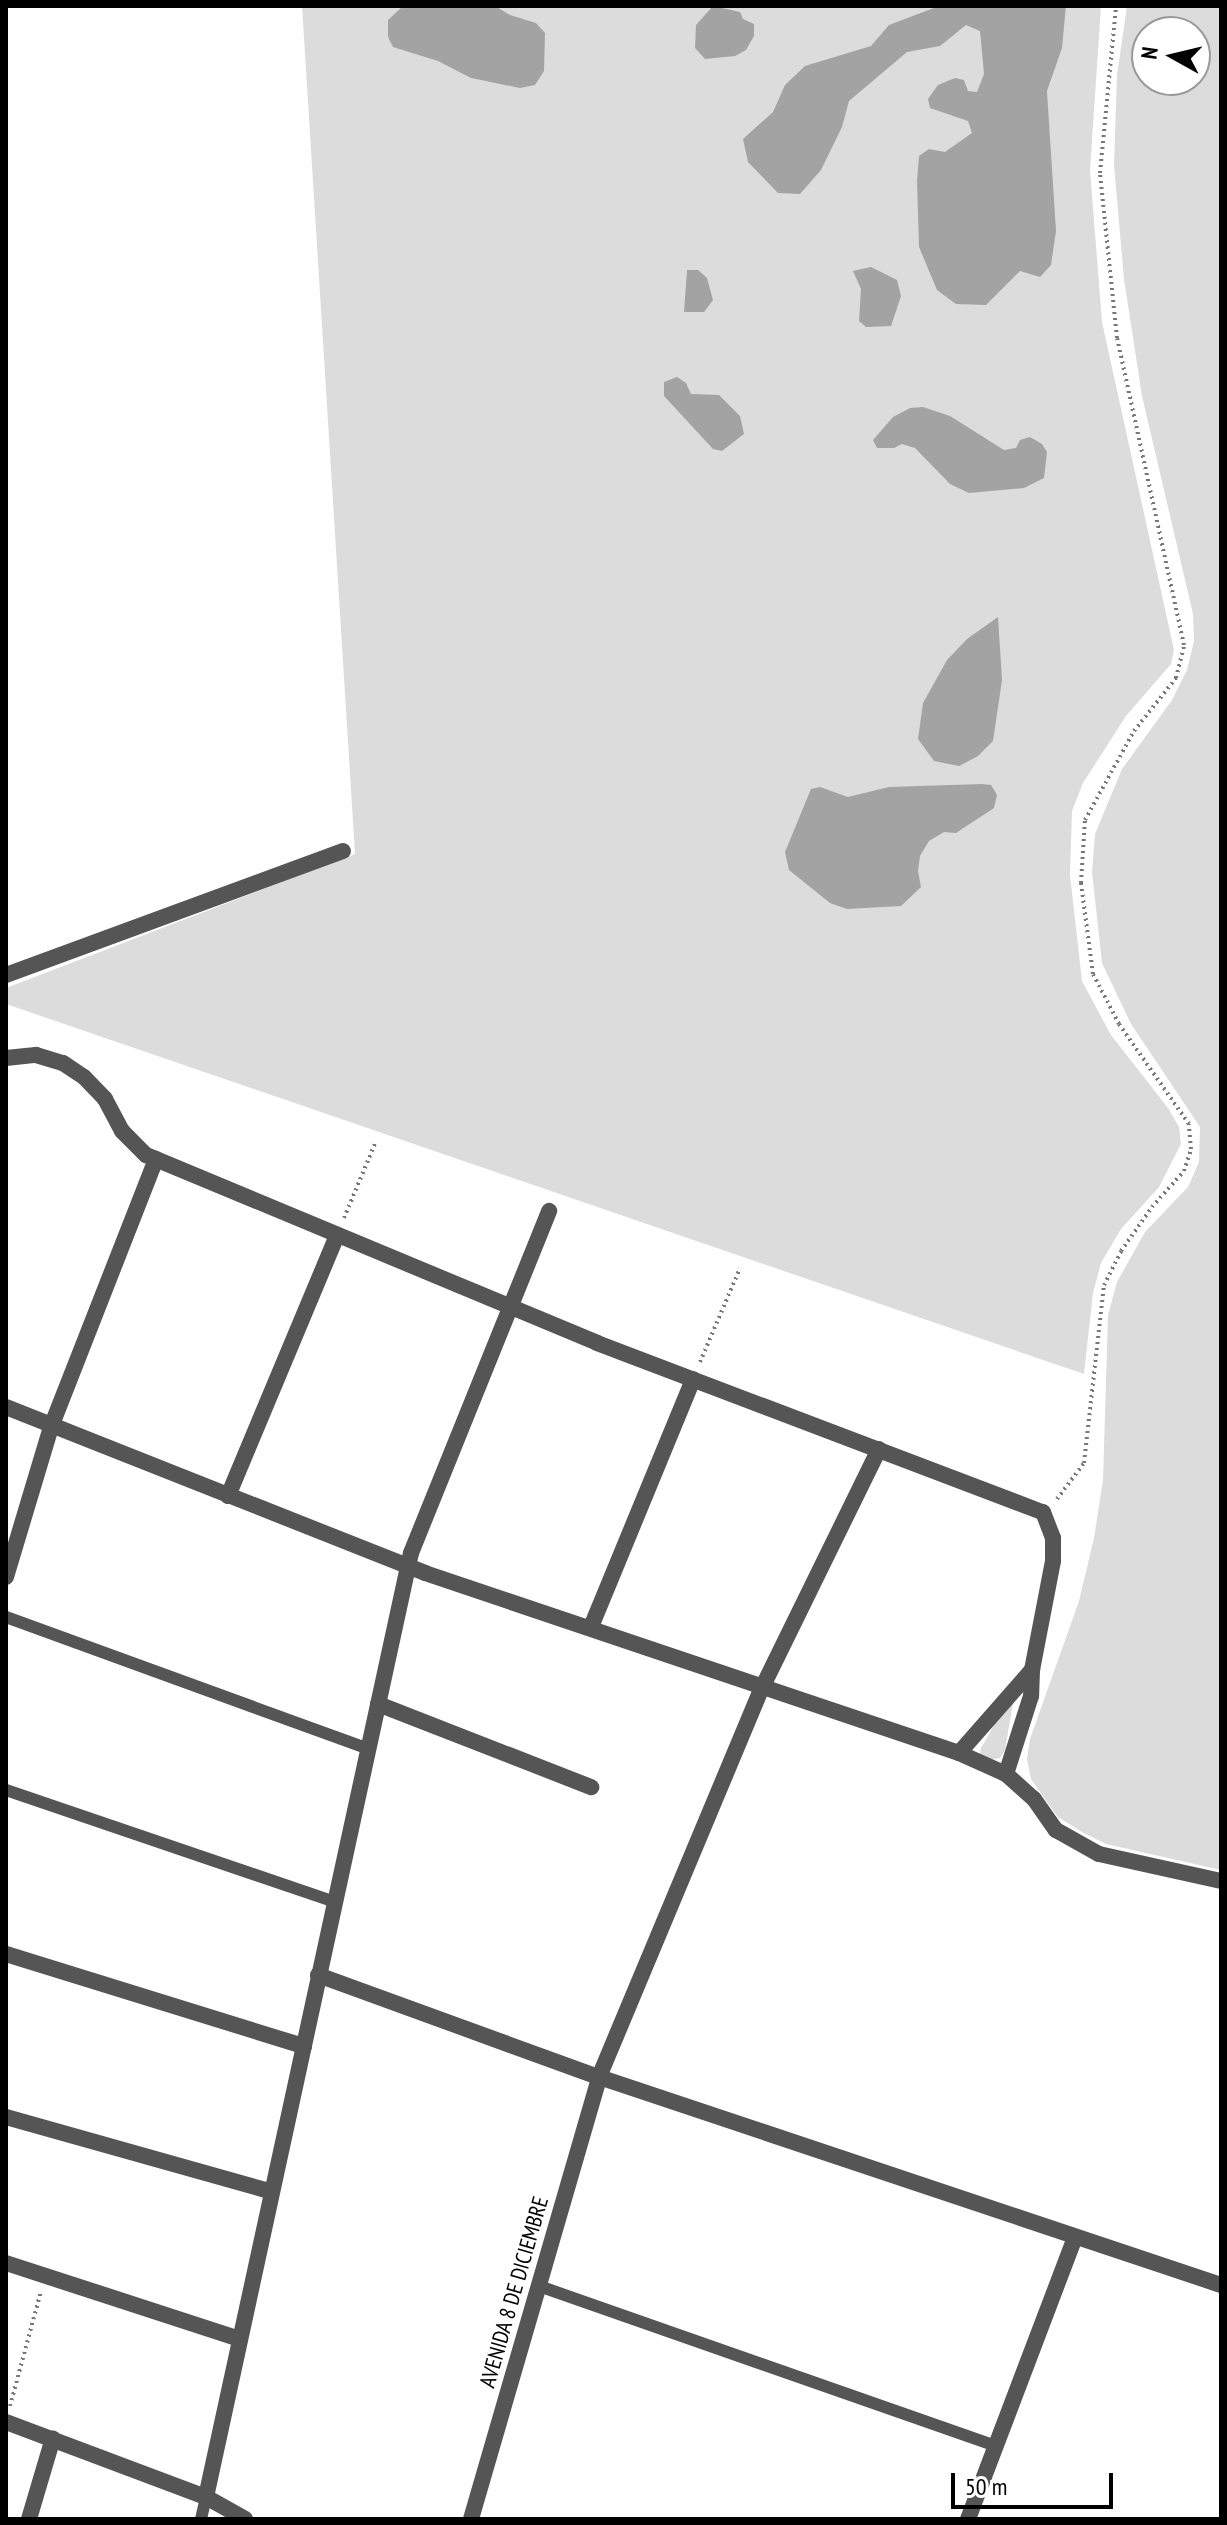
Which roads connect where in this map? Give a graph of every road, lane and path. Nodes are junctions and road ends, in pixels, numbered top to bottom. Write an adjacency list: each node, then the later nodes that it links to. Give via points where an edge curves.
1 (1116, 6): 16 (path, via 1100,173 1115,323 1184,645 1176,678 1134,731 1085,820 1081,883 1093,974 1119,1024 1189,1124 1191,1149 1184,1171 1121,1251 1104,1285 1084,1463 1067,1490)
2 (343, 851): 3 (street)
3 (6, 975)
4 (6, 1058): 6 (street, via 36,1055 84,1077 105,1099 122,1131)
5 (376, 1141): 8 (path)
6 (156, 1159): 8 (street); 13 (street)
7 (549, 1211): 10 (street)
8 (337, 1235): 10 (street); 15 (street)
9 (740, 1268): 11 (path)
10 (512, 1307): 11 (street); 17 (street)
11 (693, 1379): 14 (street); 20 (street)
12 (6, 1407): 13 (street)
13 (51, 1427): 15 (street); 18 (street)
14 (879, 1449): 16 (street); 22 (street, AVENIDA 8 DE DICIEMBRE)
15 (228, 1496): 17 (street)
16 (1043, 1512): 21 (street, via 1053,1538 1053,1561)
17 (408, 1566): 20 (street); 23 (street)
18 (6, 1577)
19 (6, 1617): 24 (lane)
20 (591, 1627): 22 (street)
21 (1032, 1670): 25 (street); 26 (street, via 1028,1710)
22 (762, 1688): 25 (street); 34 (street, AVENIDA 8 DE DICIEMBRE)
23 (378, 1704): 24 (street); 27 (street)
24 (368, 1749): 30 (street)
25 (959, 1753): 26 (street)
26 (1006, 1774): 29 (street, via 1034,1799 1056,1830 1099,1854)
27 (591, 1787)
28 (6, 1790): 30 (lane)
29 (1221, 1881)
30 (335, 1902): 32 (street)
31 (6, 1954): 33 (street)
32 (318, 1975): 33 (street); 34 (street)
33 (304, 2046): 36 (street)
34 (599, 2077): 37 (street); 41 (street, AVENIDA 8 DE DICIEMBRE)
35 (6, 2117): 36 (street)
36 (272, 2192): 42 (street)
37 (1075, 2237): 40 (street); 45 (street)
38 (6, 2263): 39 (street)
39 (46, 2276): 42 (street); 43 (path)
40 (1221, 2285)
41 (539, 2286): 45 (lane); 50 (street, AVENIDA 8 DE DICIEMBRE)
42 (240, 2339): 46 (street)
43 (6, 2421): 44 (street)
44 (53, 2438): 46 (street); 47 (street)
45 (995, 2446): 51 (street)
46 (206, 2497): 48 (lane); 49 (street)
47 (29, 2519)
48 (201, 2519)
49 (245, 2519)
50 (471, 2519)
51 (968, 2519)

